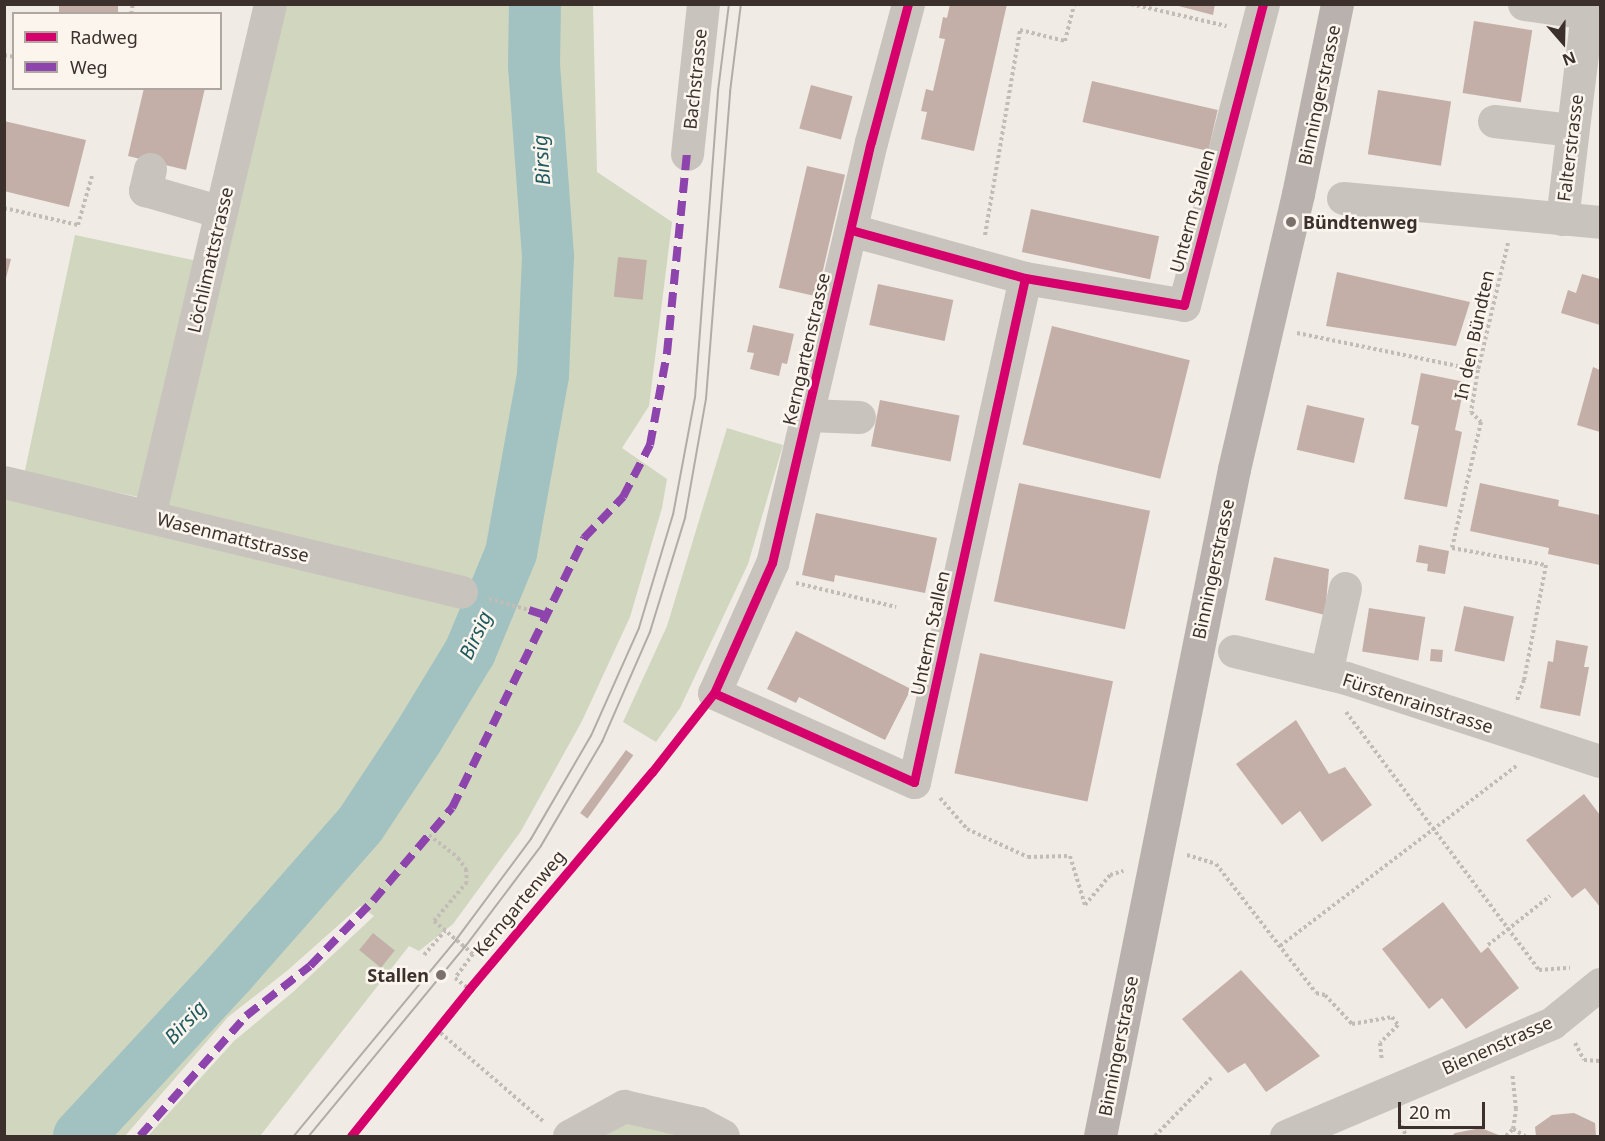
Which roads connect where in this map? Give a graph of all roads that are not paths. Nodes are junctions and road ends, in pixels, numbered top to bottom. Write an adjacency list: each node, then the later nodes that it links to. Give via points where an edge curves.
1 (270, 4): 14 (street, Löchlimattstrasse)
2 (703, 4): 11 (street, Bachstrasse)
3 (908, 4): 17 (street, Kerngartenstrasse)
4 (1337, 4): 32 (main road, Binningerstrasse, via 1231,480 1167,859)
5 (1524, 4): 6 (street)
6 (1587, 9): 8 (street, Falterstrasse)
7 (1260, 19): 18 (street, Unterm Stallen, via 1184,305)
8 (1590, 79): 10 (street, Falterstrasse)
9 (1494, 121): 10 (street)
10 (1572, 130): 15 (street, Falterstrasse)
11 (687, 154)
12 (150, 169): 14 (street, via 145,190)
13 (1343, 198): 15 (street)
14 (221, 212): 22 (street, Löchlimattstrasse)
15 (1562, 219): 16 (street)
16 (1600, 222)
17 (851, 230): 18 (street, Unterm Stallen); 19 (street, Kerngartenstrasse)
18 (1025, 278): 27 (street, Unterm Stallen, via 914,782)
19 (808, 415): 20 (street); 27 (street, Kerngartenstrasse, via 772,563)
20 (859, 417)
21 (4, 482): 22 (street, Wasenmattstrasse)
22 (149, 516): 24 (street, Wasenmattstrasse)
23 (1345, 588): 26 (street)
24 (473, 595)
25 (1234, 651): 26 (street, Fürstenrainstrasse)
26 (1326, 673): 28 (street, Fürstenrainstrasse)
27 (714, 693)
28 (1600, 761)
29 (1590, 976): 33 (street, Bienenstrasse, via 1552,1023)
30 (560, 1133): 31 (street, via 624,1106 699,1123)
31 (723, 1137)
32 (1100, 1137)
33 (1286, 1137)

